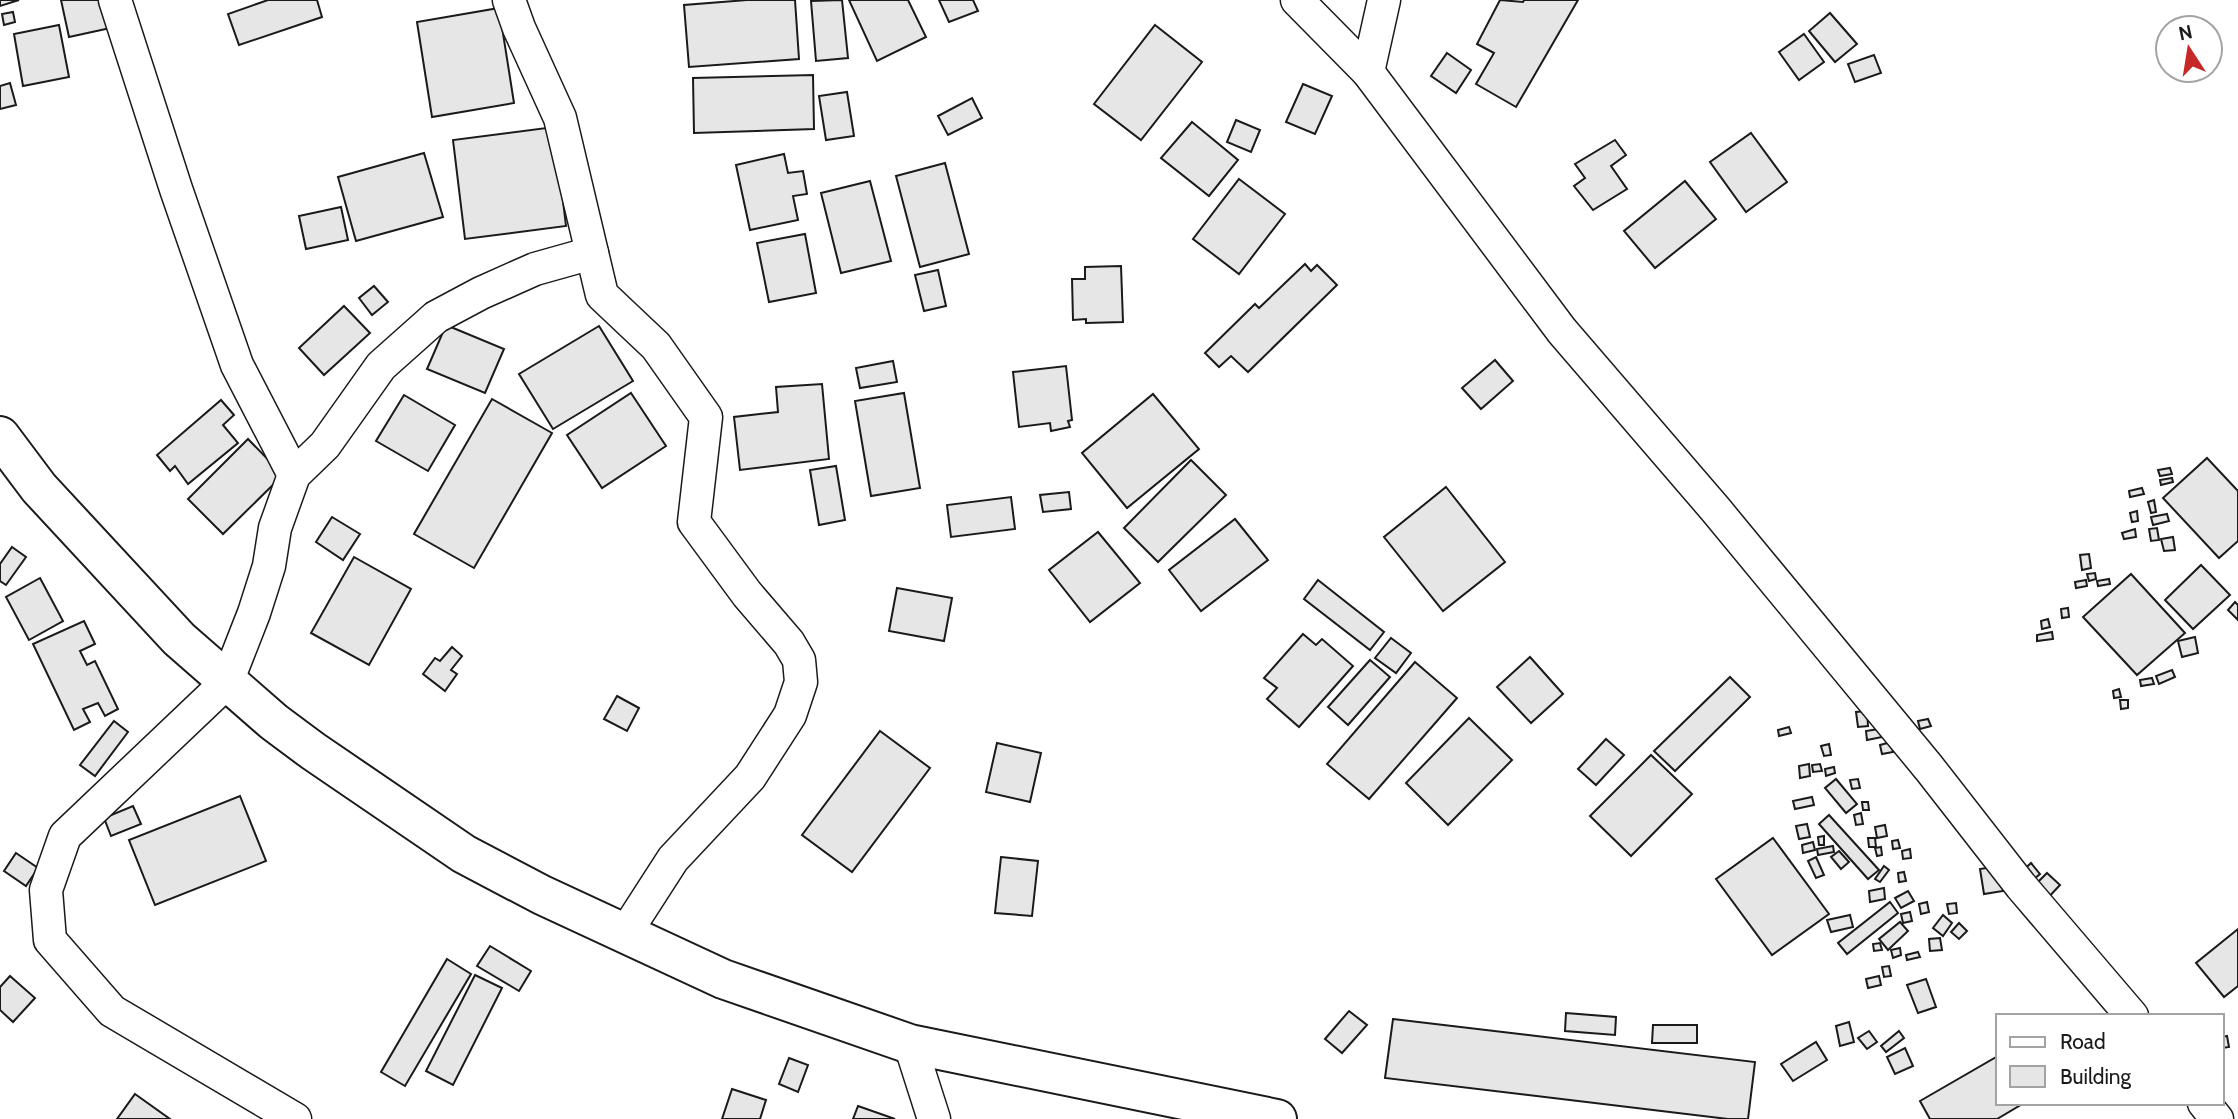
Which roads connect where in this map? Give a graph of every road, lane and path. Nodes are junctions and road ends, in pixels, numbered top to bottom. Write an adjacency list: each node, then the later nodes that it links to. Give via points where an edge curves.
1 (115, 0): 8 (street, via 237,365)
2 (509, 0): 6 (street, via 560,118)
3 (1297, 0): 5 (street)
4 (1384, 0): 5 (street)
5 (1368, 72): 11 (street, via 1562,331 1716,510)
6 (592, 253): 8 (street, via 535,269 436,317 381,366 325,445); 10 (street, via 602,295 656,346 706,417 694,522 789,643 799,660 801,682 790,715 750,777 673,859)
7 (0, 436): 9 (street, via 39,488 112,568)
8 (294, 475): 9 (street, via 254,613)
9 (227, 682): 10 (street, via 313,751 464,854); 14 (street, via 65,836 46,890 50,940 112,1011)
10 (624, 935): 12 (street, via 723,979)
11 (2130, 1014)
12 (910, 1044): 15 (street); 16 (street)
13 (2206, 1105): 17 (street)
14 (295, 1119)
15 (934, 1119)
16 (1277, 1119)
17 (2217, 1119)

